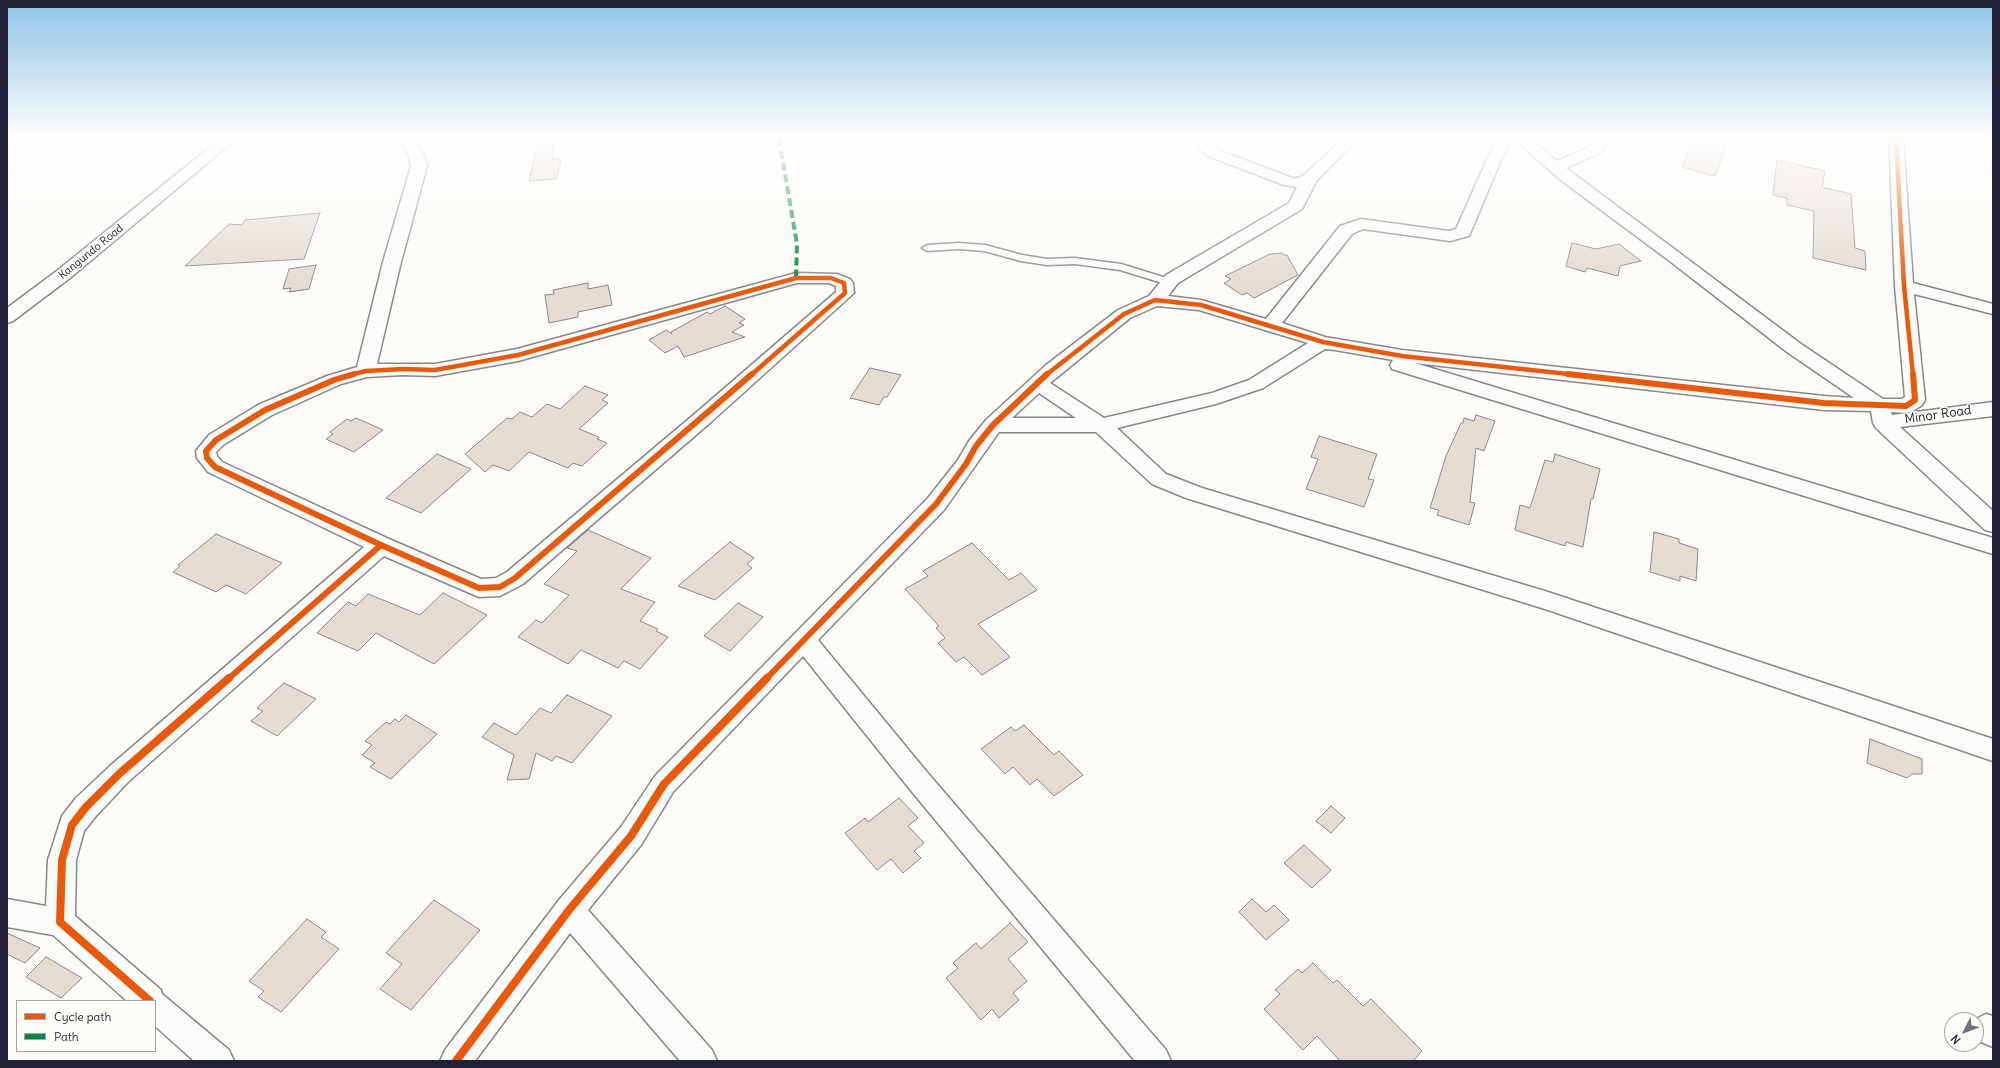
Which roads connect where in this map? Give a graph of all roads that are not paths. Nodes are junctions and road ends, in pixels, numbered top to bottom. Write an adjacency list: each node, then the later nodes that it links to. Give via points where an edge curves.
1 (168, 189): 12 (main road, Kangundo Road)
2 (413, 189): 15 (main road)
3 (1305, 189): 8 (main road, via 1296,206)
4 (1482, 189): 13 (main road, via 1463,232 1450,236 1362,224 1346,230)
5 (1584, 189): 18 (main road)
6 (1899, 189): 9 (main road)
7 (927, 248): 8 (lane, via 984,248 1047,262 1075,261 1122,267)
8 (1169, 282): 10 (main road)
9 (1904, 286): 11 (main road); 18 (main road, via 1914,400 1906,406)
10 (1155, 300): 13 (main road, via 1201,305); 16 (main road, via 1124,314)
11 (1993, 309)
12 (7, 317)
13 (1270, 326): 14 (main road)
14 (1323, 342): 18 (main road, via 1410,356 1824,403); 20 (main road, via 1256,384 1216,398); 23 (main road)
15 (366, 371): 22 (main road, via 334,380 265,410 216,440 206,451 207,458 215,467); 22 (main road, via 435,370 518,355 796,278 831,278 844,283 844,293 834,303 704,418 515,578 500,587 479,588 467,584)
16 (1037, 383): 19 (main road); 20 (main road)
17 (1993, 409): 18 (main road, Minor Road)
18 (1881, 415): 21 (main road)
19 (993, 424): 20 (main road); 24 (main road, via 936,504)
20 (1101, 425): 25 (main road, via 1160,479 1194,493 1548,601)
21 (1993, 524)
22 (381, 545): 28 (main road, via 119,774 86,807 72,825 62,860)
23 (1993, 546)
24 (804, 640): 26 (main road, via 664,784 631,836); 34 (main road, via 917,779)
25 (1993, 750)
26 (570, 910): 32 (main road); 33 (main road)
27 (7, 913): 28 (main road)
28 (60, 922): 29 (main road)
29 (149, 1000)
30 (156, 1007): 31 (main road)
31 (218, 1061)
32 (456, 1061)
33 (701, 1061)
34 (1155, 1061)

